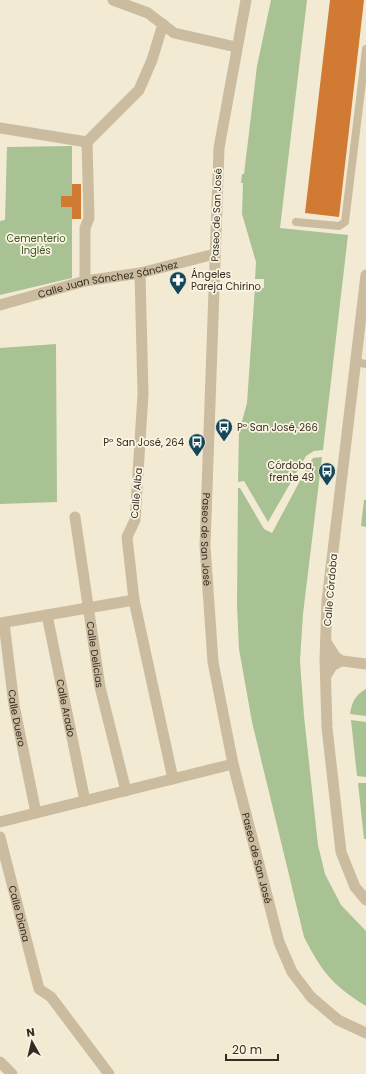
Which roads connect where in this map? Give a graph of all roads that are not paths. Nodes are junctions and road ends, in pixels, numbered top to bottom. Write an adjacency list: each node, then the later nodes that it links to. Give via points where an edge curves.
1 (113, 0): 3 (street, via 148,13)
2 (246, 0): 4 (street, Paseo de San José)
3 (163, 24): 4 (street, via 174,33); 7 (street, via 139,90)
4 (236, 47): 9 (street, Paseo de San José, via 219,148)
5 (366, 50): 8 (lane, via 345,222 339,226)
6 (0, 128): 7 (street)
7 (87, 142): 12 (street, via 89,218 85,228)
8 (296, 222)
9 (215, 254): 10 (street, Calle Juan Sánchez Sánchez); 25 (street, Paseo de San José, via 205,546 213,662)
10 (140, 273): 12 (street, Calle Juan Sánchez Sánchez); 16 (street, Calle Alba, via 143,394 134,520 128,537)
11 (366, 274): 14 (street, Calle Córdoba)
12 (85, 281): 13 (street, Calle Juan Sánchez Sánchez)
13 (0, 305)
14 (361, 363): 20 (street, Calle Córdoba, via 327,601)
15 (75, 517): 17 (street, Calle Delicias)
16 (134, 600): 17 (street); 26 (street, Calle Alba)
17 (87, 608): 18 (street); 27 (street, Calle Delicias, via 100,687)
18 (47, 615): 19 (street); 28 (street, Calle Arado)
19 (2, 623): 29 (street, Calle Duero, via 14,705)
20 (326, 642): 21 (street, Calle Córdoba); 22 (street, via 335,656)
21 (325, 659): 22 (street); 24 (street, Calle Córdoba)
22 (342, 661): 23 (street); 24 (street, via 332,666)
23 (366, 664)
24 (326, 676): 32 (street, Calle Córdoba, via 326,728 341,852 356,887)
25 (233, 764): 26 (street); 33 (street, Paseo de San José, via 279,942 292,972 311,997 338,1020)
26 (172, 779): 27 (street)
27 (126, 791): 28 (street)
28 (85, 801): 29 (street)
29 (36, 813): 30 (street)
30 (0, 822)
31 (0, 837): 36 (street, Calle Diana, via 39,989 51,997)
32 (366, 900)
33 (366, 1033)
34 (0, 1062): 35 (street)
35 (12, 1074)
36 (109, 1074)

